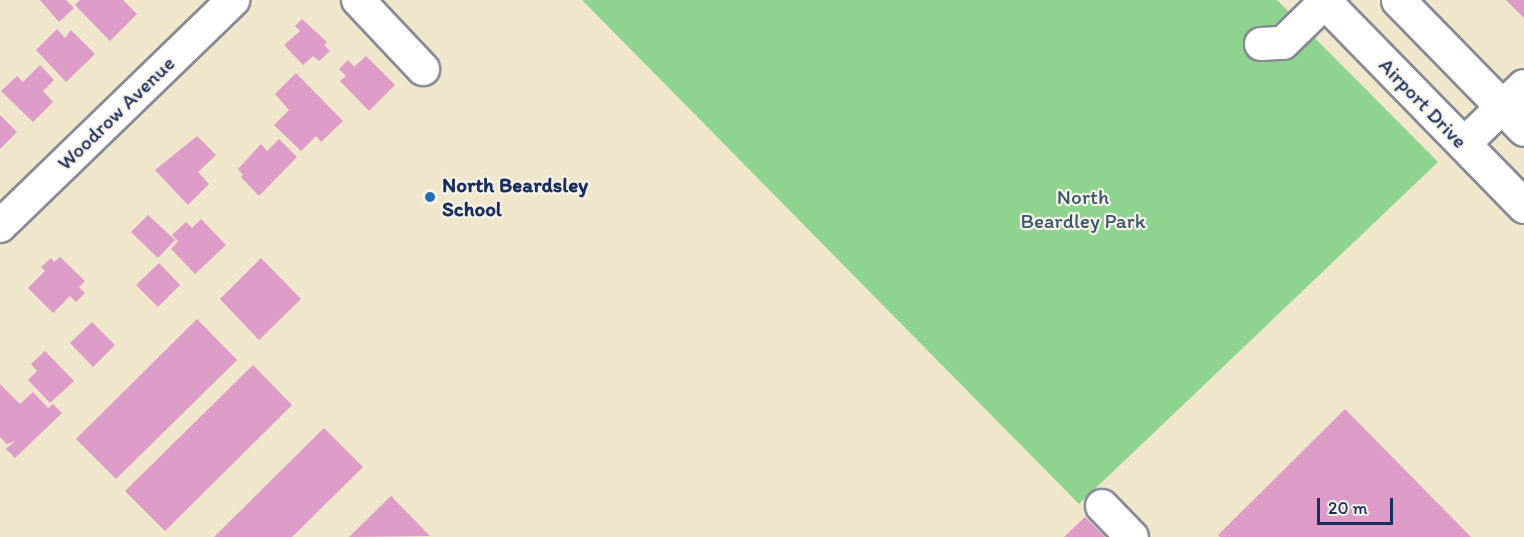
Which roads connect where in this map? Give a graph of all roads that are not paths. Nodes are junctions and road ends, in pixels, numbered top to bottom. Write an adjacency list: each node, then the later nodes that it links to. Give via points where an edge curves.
1 (233, 0): 10 (street, Woodrow Avenue)
2 (358, 0): 6 (street)
3 (1398, 0): 7 (main road)
4 (1324, 1): 5 (street, via 1283,43); 8 (main road, Airport Drive)
5 (1261, 44)
6 (423, 69)
7 (1517, 107): 8 (street)
8 (1464, 144): 9 (main road, Airport Drive)
9 (1524, 206)
10 (0, 226)
11 (1102, 506): 12 (street)
12 (1132, 537)

